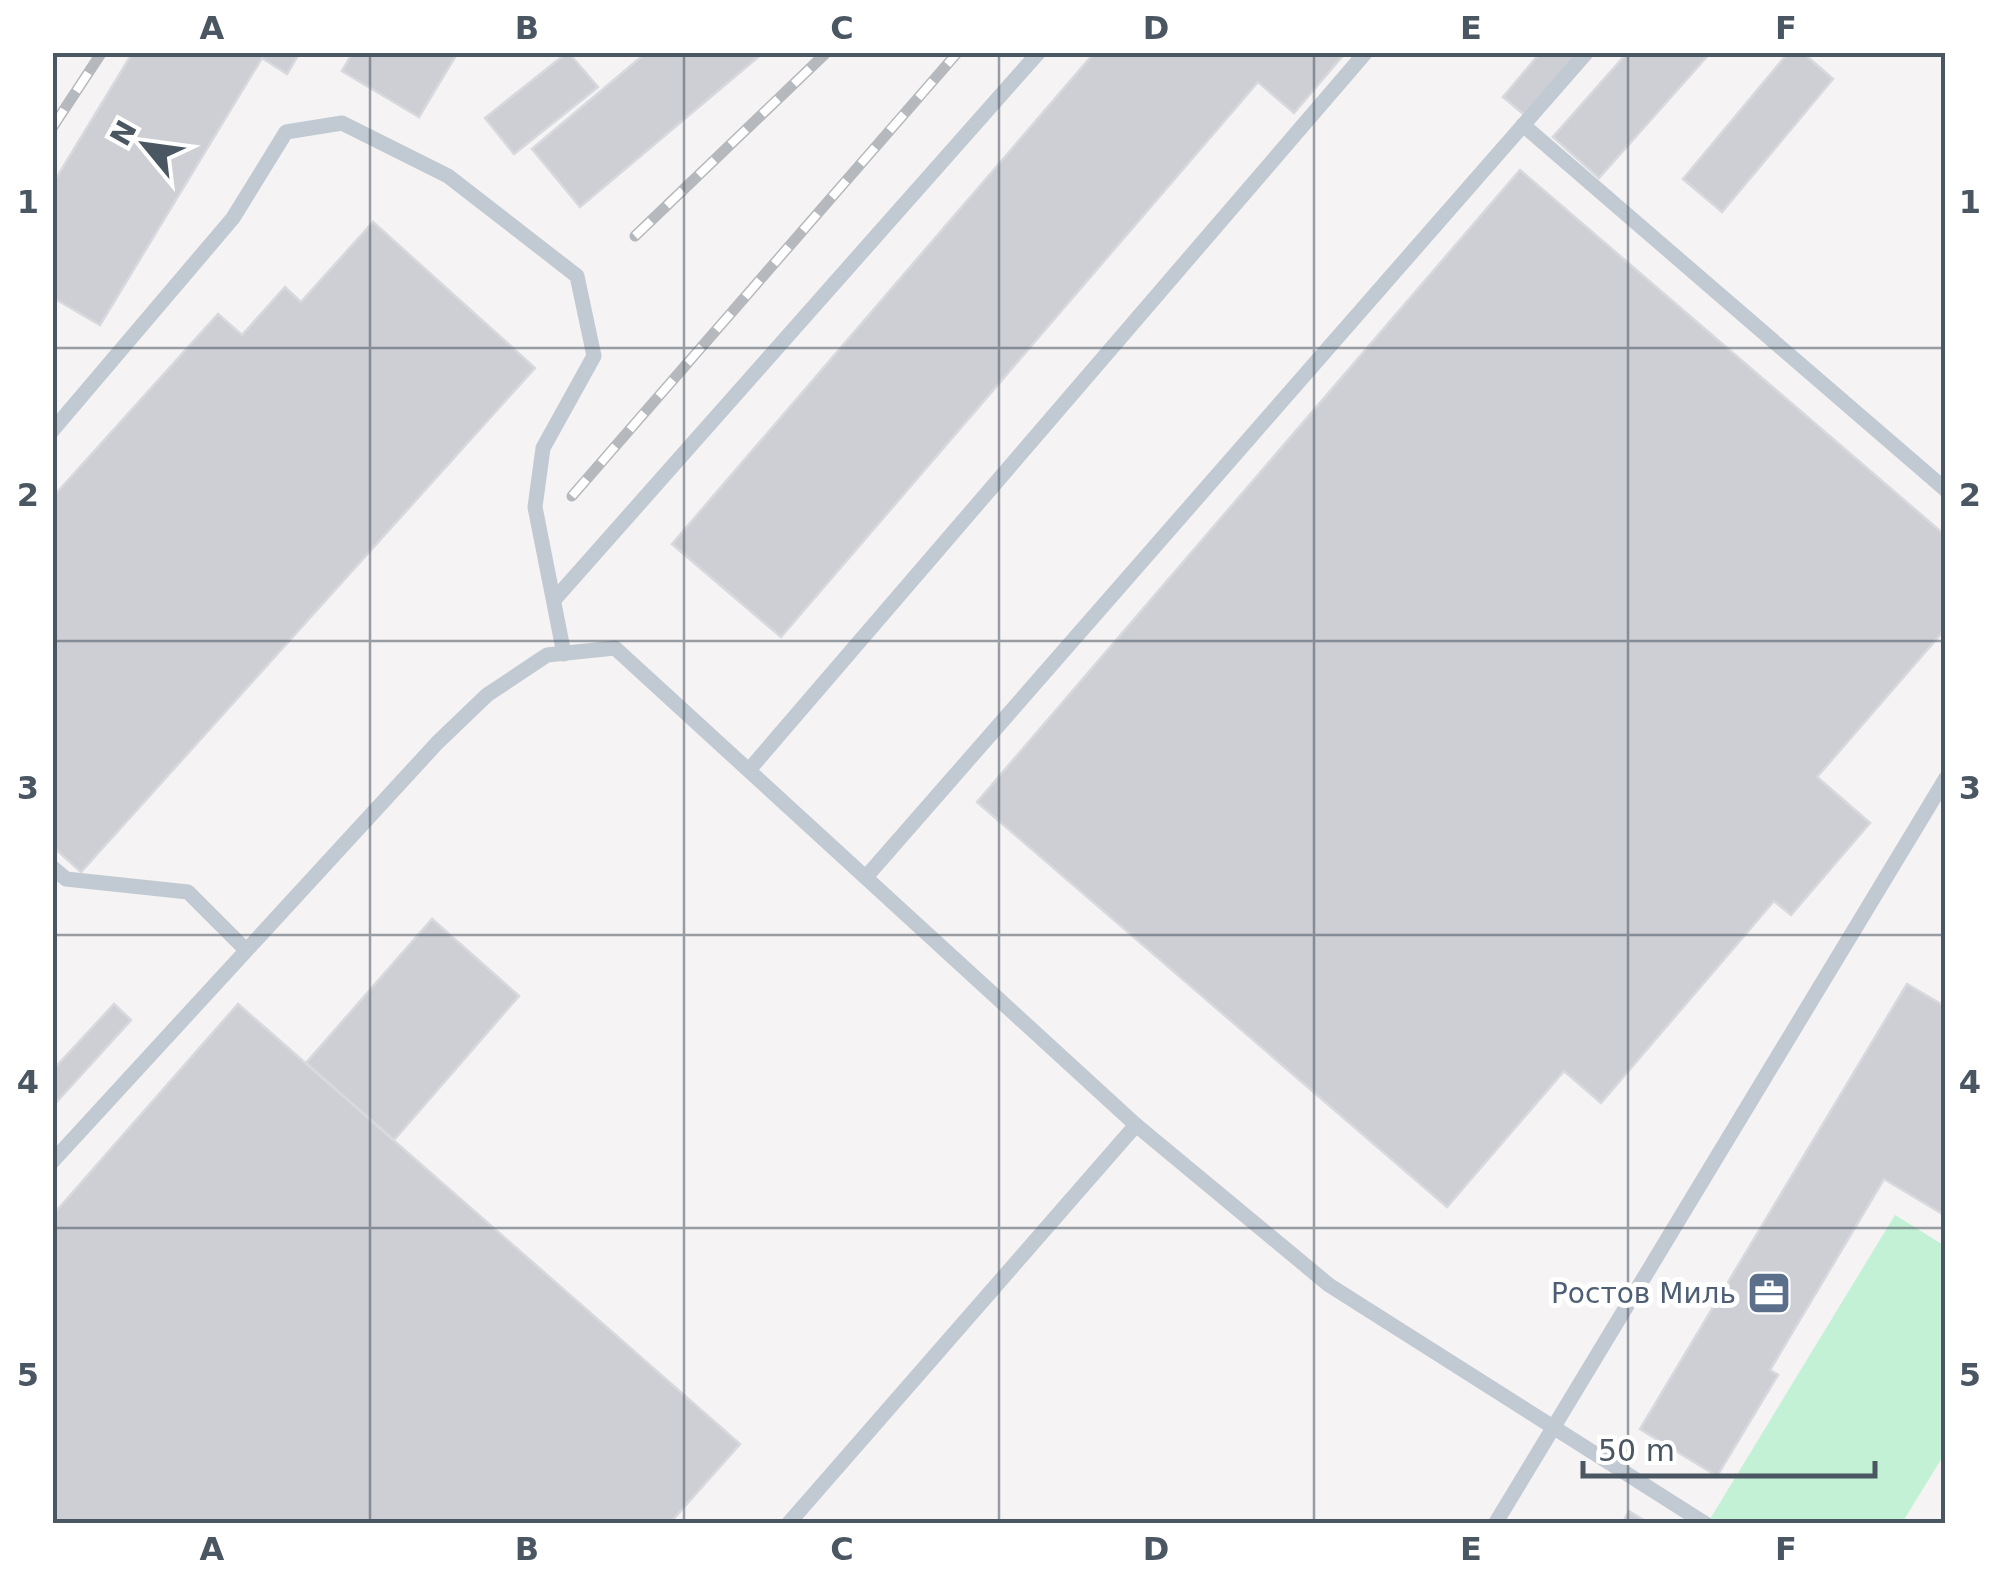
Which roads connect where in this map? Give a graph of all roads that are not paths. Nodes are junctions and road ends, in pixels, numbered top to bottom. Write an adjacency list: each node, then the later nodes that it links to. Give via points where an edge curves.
1 (1039, 52): 7 (lane)
2 (1366, 52): 9 (lane)
3 (1588, 52): 4 (lane)
4 (1523, 125): 6 (lane); 12 (lane)
5 (52, 431): 7 (lane, via 233,218 286,132 342,123 448,176 576,276 594,356 543,448 536,506)
6 (1946, 490)
7 (554, 600): 8 (lane)
8 (564, 654): 9 (lane, via 615,648); 13 (lane, via 546,655 487,695)
9 (749, 770): 12 (lane)
10 (1946, 778): 16 (lane)
11 (52, 867): 13 (lane, via 66,879 188,892)
12 (866, 877): 14 (lane)
13 (246, 950): 15 (lane)
14 (1136, 1124): 16 (lane, via 1328,1285); 17 (lane)
15 (52, 1162)
16 (1553, 1428): 18 (lane); 19 (lane)
17 (788, 1524)
18 (1495, 1524)
19 (1706, 1524)

